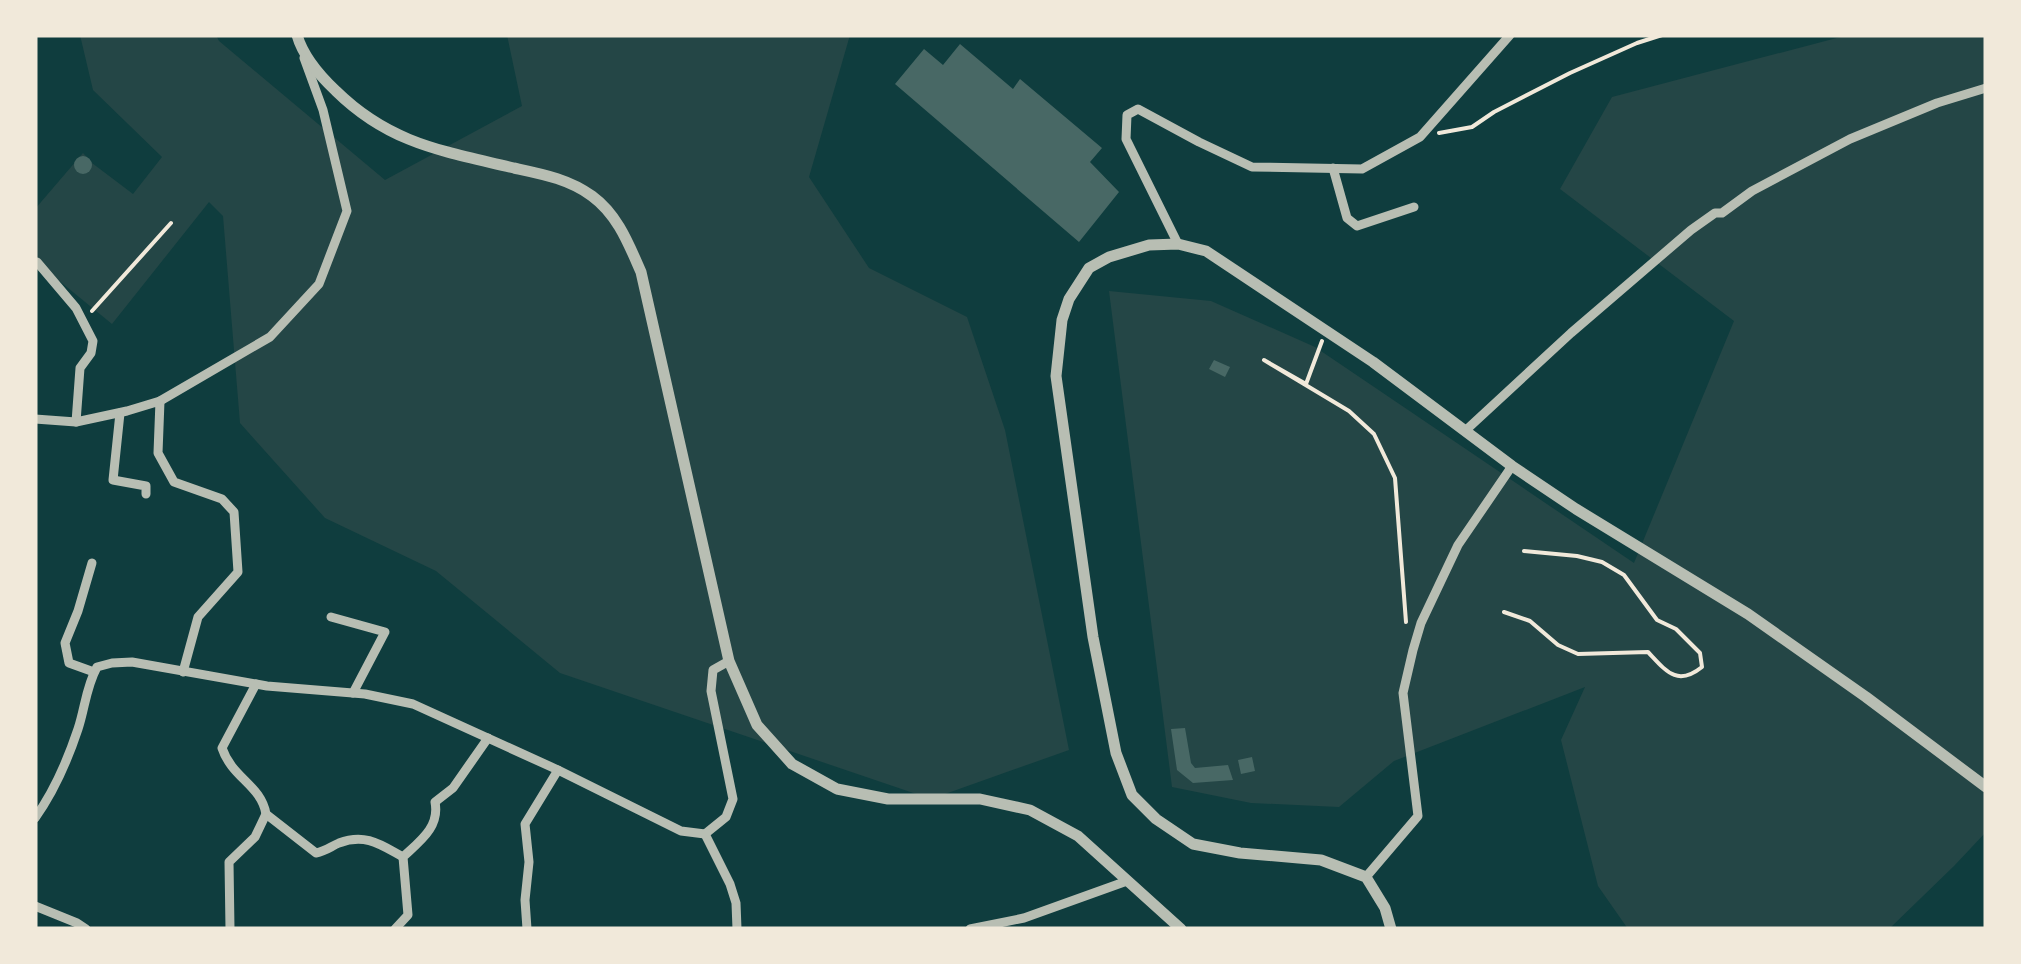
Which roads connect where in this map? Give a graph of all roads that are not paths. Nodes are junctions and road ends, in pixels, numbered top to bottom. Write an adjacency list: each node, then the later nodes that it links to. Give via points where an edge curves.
1 (1510, 35): 4 (street, via 1420,137 1362,169)
2 (298, 41): 8 (street, via 347,211 326,266 270,337); 17 (street, via 357,112 407,141 560,178 594,197 623,230 641,272)
3 (1986, 88): 12 (street, via 1850,138 1716,214 1571,332)
4 (1332, 168): 5 (street, via 1347,218 1357,226); 6 (street, via 1252,167 1138,108 1127,114 1126,139)
5 (1414, 207)
6 (1178, 244): 12 (street, via 1206,251); 29 (street, via 1150,245 1089,268 1062,320 1056,376 1116,752 1132,795 1193,844 1321,860)
7 (37, 262): 11 (street, via 76,308 93,341 80,368)
8 (160, 401): 9 (street); 19 (street, via 158,453 174,482 222,500 234,512 238,572 198,618)
9 (120, 413): 11 (street); 14 (street, via 113,480 146,486)
10 (35, 419): 11 (street)
11 (76, 422)
12 (1465, 431): 13 (street)
13 (1512, 466): 24 (street, via 1748,614); 29 (street, via 1458,545 1412,650 1403,693 1418,816)
14 (146, 494)
15 (92, 563): 18 (street, via 65,642 69,663)
16 (331, 618): 21 (street, via 384,632)
17 (729, 661): 27 (street, via 714,670 711,691 733,799 726,816); 30 (street, via 757,726 792,764 838,789 888,799 980,799 1030,810 1078,836)
18 (94, 672): 19 (street, via 132,662); 26 (street, via 78,728)
19 (183, 672): 20 (street)
20 (256, 684): 21 (street); 25 (street, via 222,748 227,763 263,800)
21 (353, 693): 22 (street, via 413,704)
22 (488, 738): 23 (street); 28 (street, via 435,802 438,814 428,834)
23 (558, 770): 27 (street, via 681,831); 36 (street, via 525,824)
24 (1986, 787)
25 (266, 814): 28 (street, via 316,853 341,842 372,840); 34 (street, via 255,837 229,862)
26 (35, 818)
27 (705, 834): 37 (street, via 730,884)
28 (403, 858): 35 (street, via 408,915)
29 (1366, 876): 39 (street)
30 (1128, 881): 32 (street); 38 (street, via 1024,918)
31 (35, 906): 33 (street)
32 (1172, 926)
33 (86, 929)
34 (230, 929)
35 (396, 929)
36 (527, 929)
37 (738, 929)
38 (970, 929)
39 (1391, 929)

